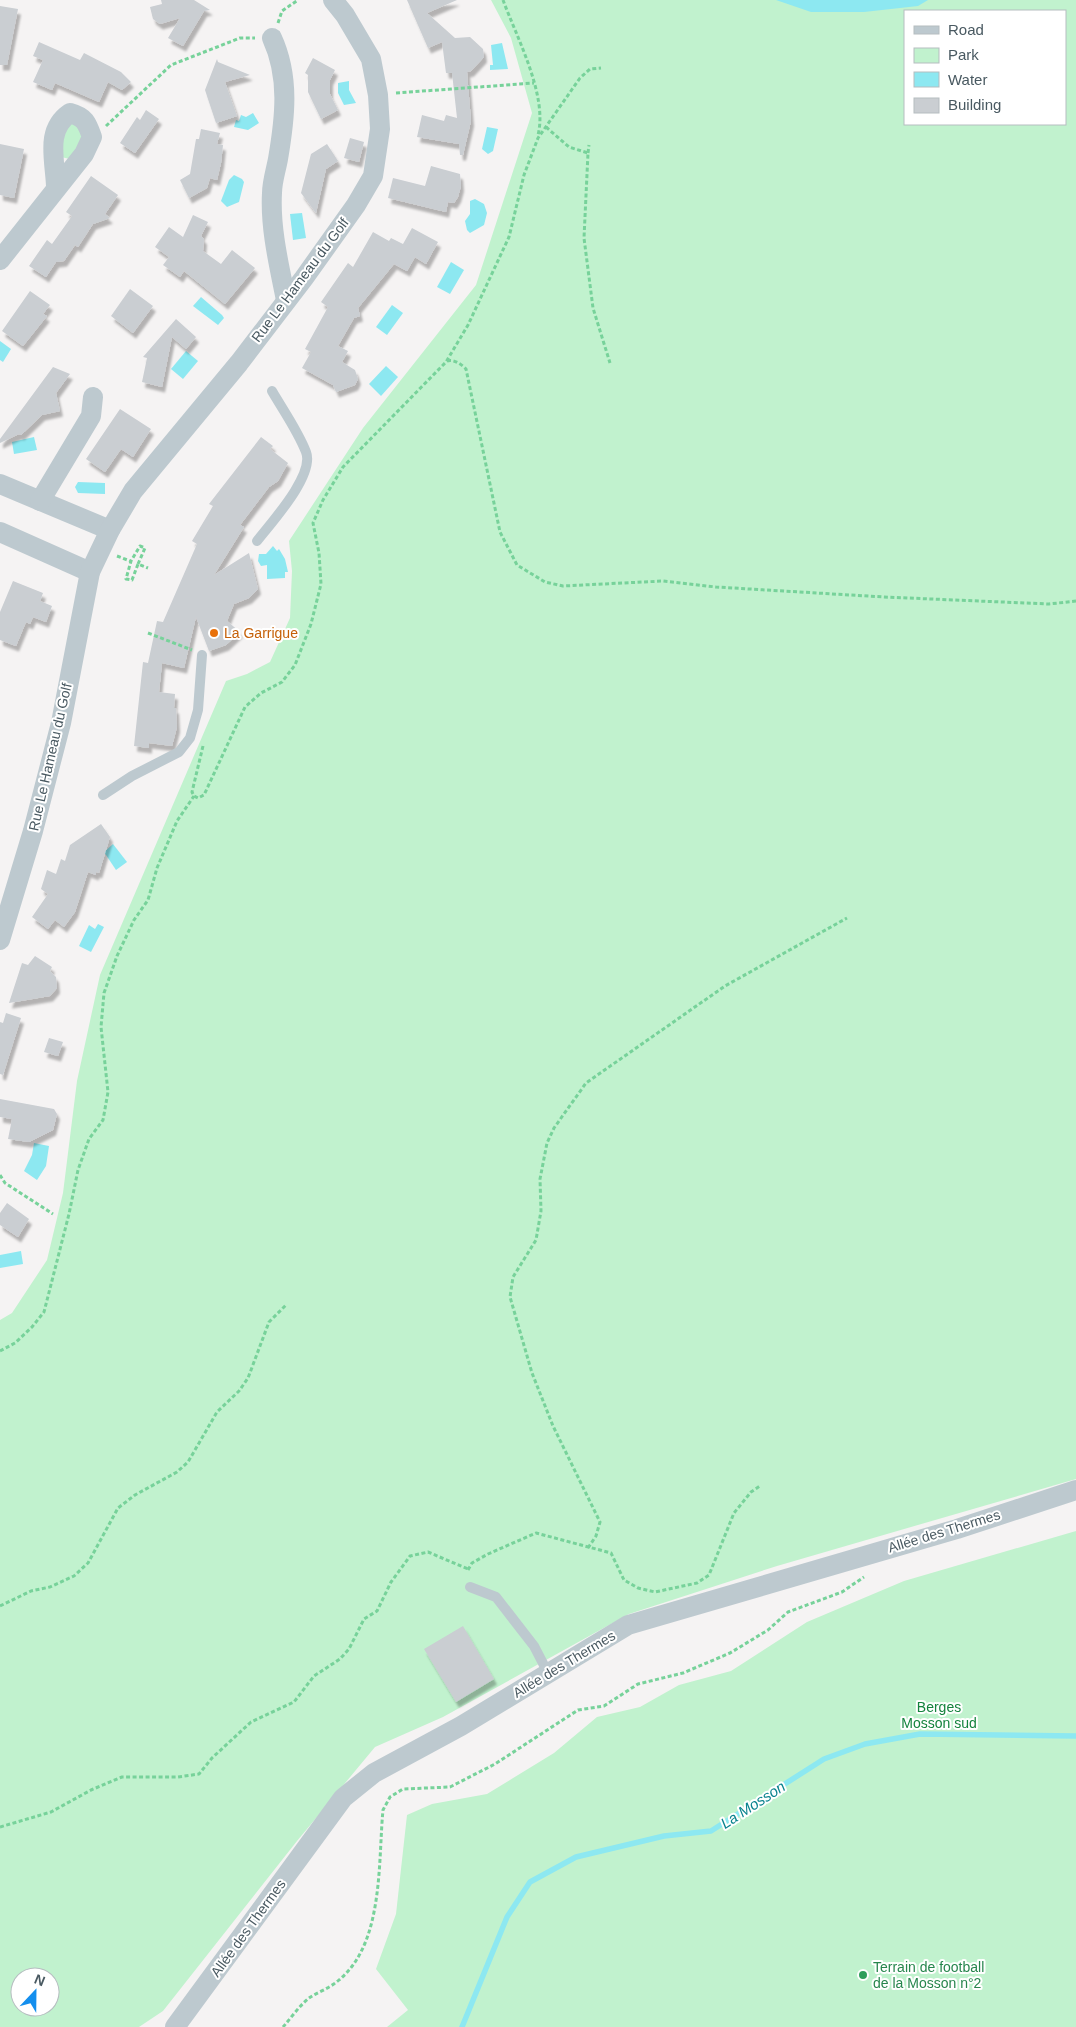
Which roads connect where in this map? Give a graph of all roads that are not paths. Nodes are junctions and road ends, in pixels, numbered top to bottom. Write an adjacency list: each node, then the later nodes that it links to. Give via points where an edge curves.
1 (333, 0): 5 (street, Rue Le Hameau du Golf, via 371,59 380,129 373,176 356,205)
2 (272, 38): 5 (street, via 280,55 285,97 272,193 277,255)
3 (56, 186): 3 (street, via 84,154 92,138 86,121 79,115 70,113 59,120 54,134); 4 (street)
4 (0, 260)
5 (286, 300): 10 (street, Rue Le Hameau du Golf, via 239,363 133,491)
6 (272, 391): 12 (lane, via 307,453 307,466 299,484)
7 (94, 397): 9 (street, via 91,416)
8 (0, 484): 9 (street)
9 (40, 501): 10 (street)
10 (110, 530): 13 (street, Rue Le Hameau du Golf)
11 (0, 532): 13 (street)
12 (257, 541)
13 (90, 572): 16 (street, Rue Le Hameau du Golf, via 61,723 33,832)
14 (202, 654): 15 (lane, via 198,710 190,738 178,752)
15 (104, 795)
16 (0, 940)
17 (1076, 1490): 19 (street, Allée des Thermes, via 956,1529 628,1624)
18 (470, 1587): 19 (lane, via 496,1597 534,1646)
19 (548, 1673): 20 (street, Allée des Thermes, via 461,1726 374,1773 343,1798)
20 (175, 2027)

